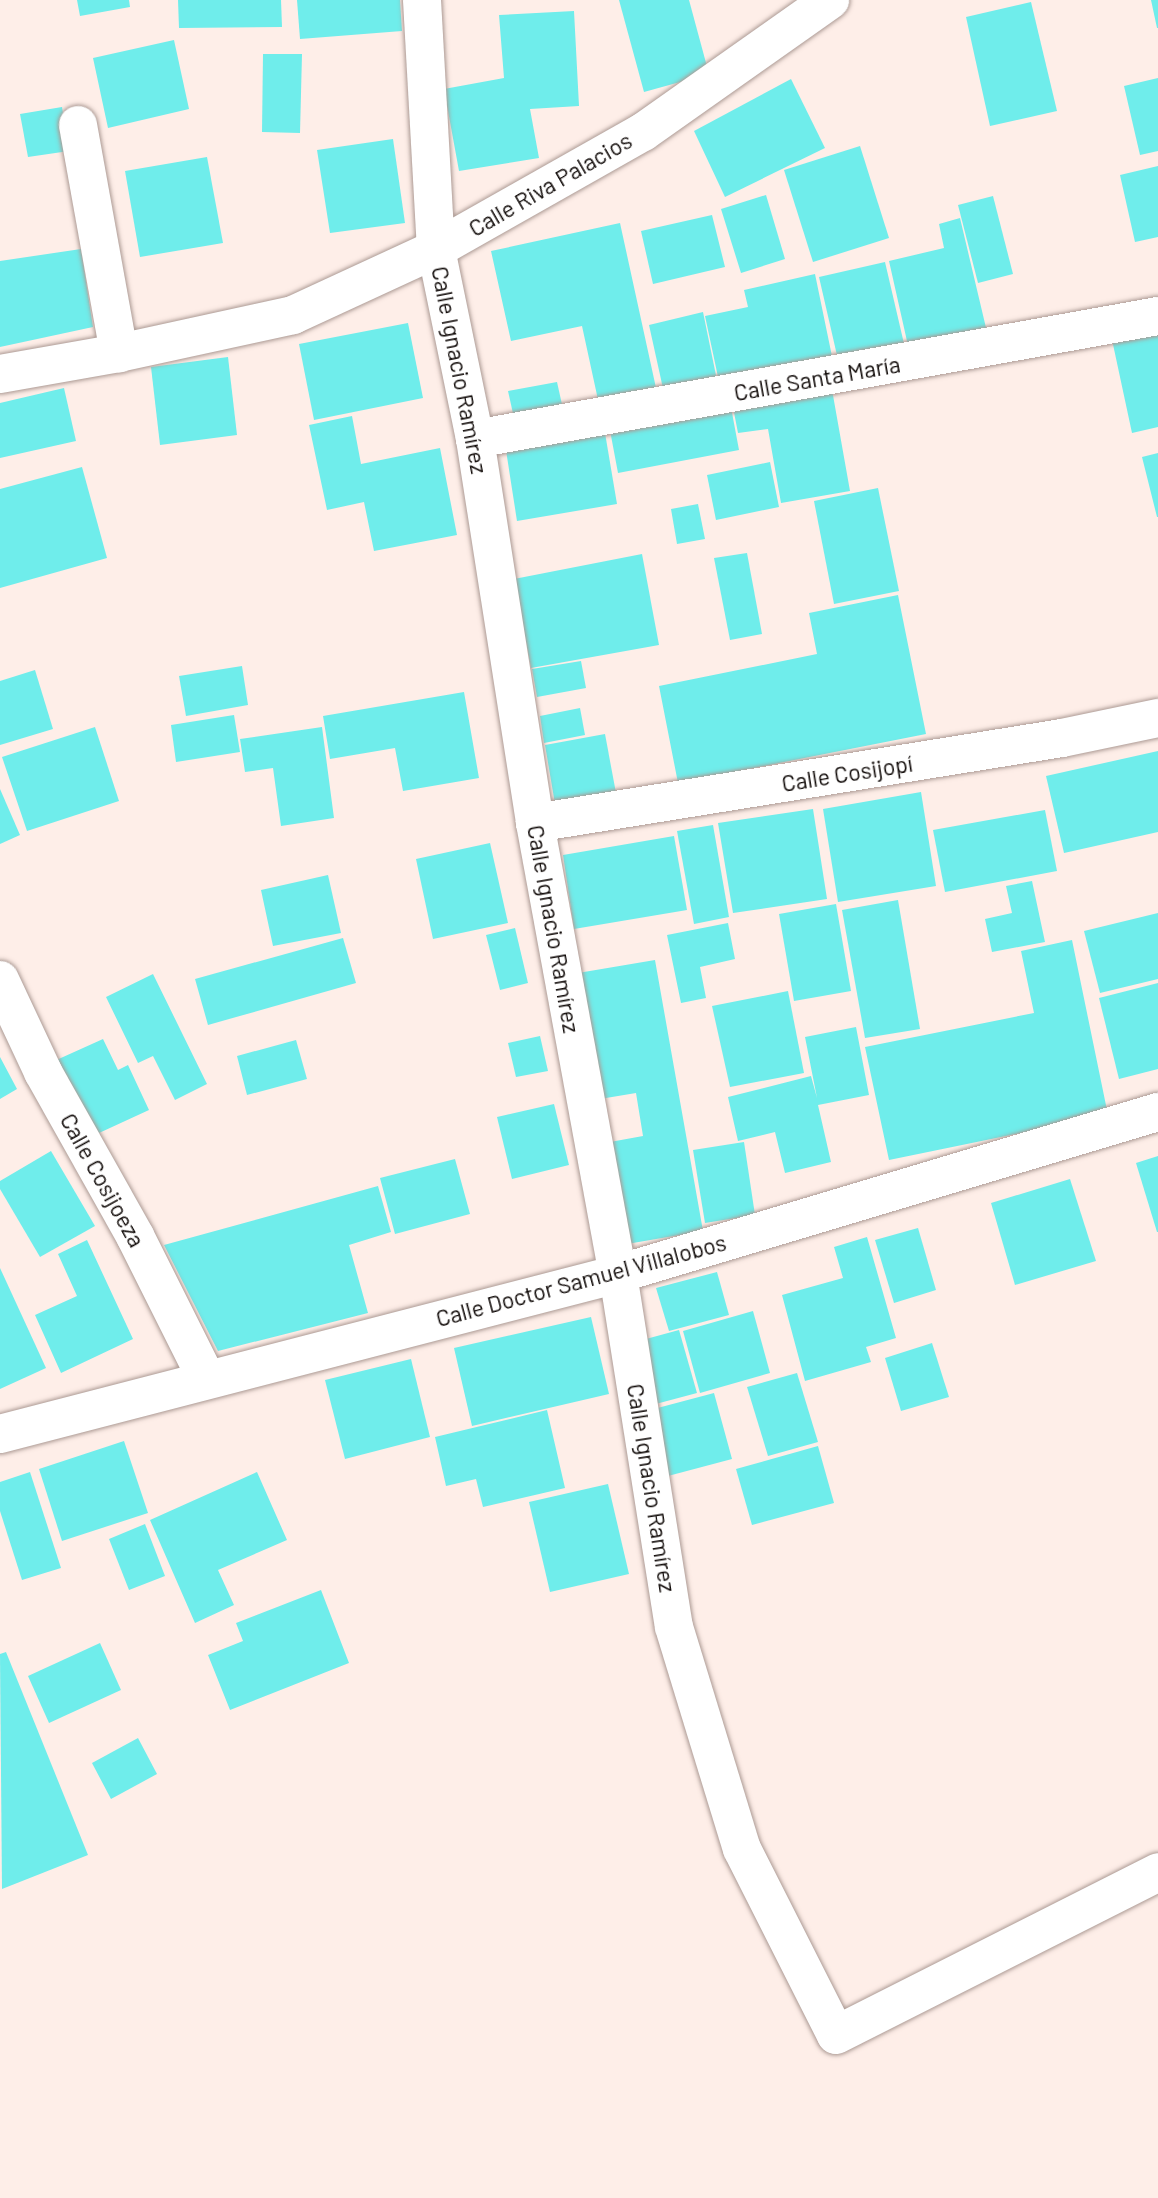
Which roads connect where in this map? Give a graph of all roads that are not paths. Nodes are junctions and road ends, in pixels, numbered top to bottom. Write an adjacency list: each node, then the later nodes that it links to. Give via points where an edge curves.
1 (422, 0): 4 (street, Calle Ignacio Ramírez)
2 (830, 0): 4 (street, Calle Riva Palacios, via 643,132)
3 (78, 125): 6 (street)
4 (436, 249): 6 (street, Calle Riva Palacios, via 293,314); 8 (street, Calle Ignacio Ramírez)
5 (1158, 316): 8 (street, Calle Santa María)
6 (119, 353): 7 (street, Calle Riva Palacios)
7 (0, 374)
8 (475, 439): 10 (street, Calle Ignacio Ramírez)
9 (1158, 718): 10 (street, Calle Cosijopí, via 1049,740)
10 (535, 823): 13 (street, Calle Ignacio Ramírez)
11 (0, 980): 14 (street, Calle Cosijoeza, via 43,1072 135,1236)
12 (1158, 1112): 13 (street, Calle Doctor Samuel Villalobos)
13 (618, 1274): 14 (street, Calle Doctor Samuel Villalobos); 16 (street, Calle Ignacio Ramírez, via 674,1627 742,1849 836,2035)
14 (206, 1378): 15 (street, Calle Doctor Samuel Villalobos)
15 (0, 1434)
16 (1158, 1872)

